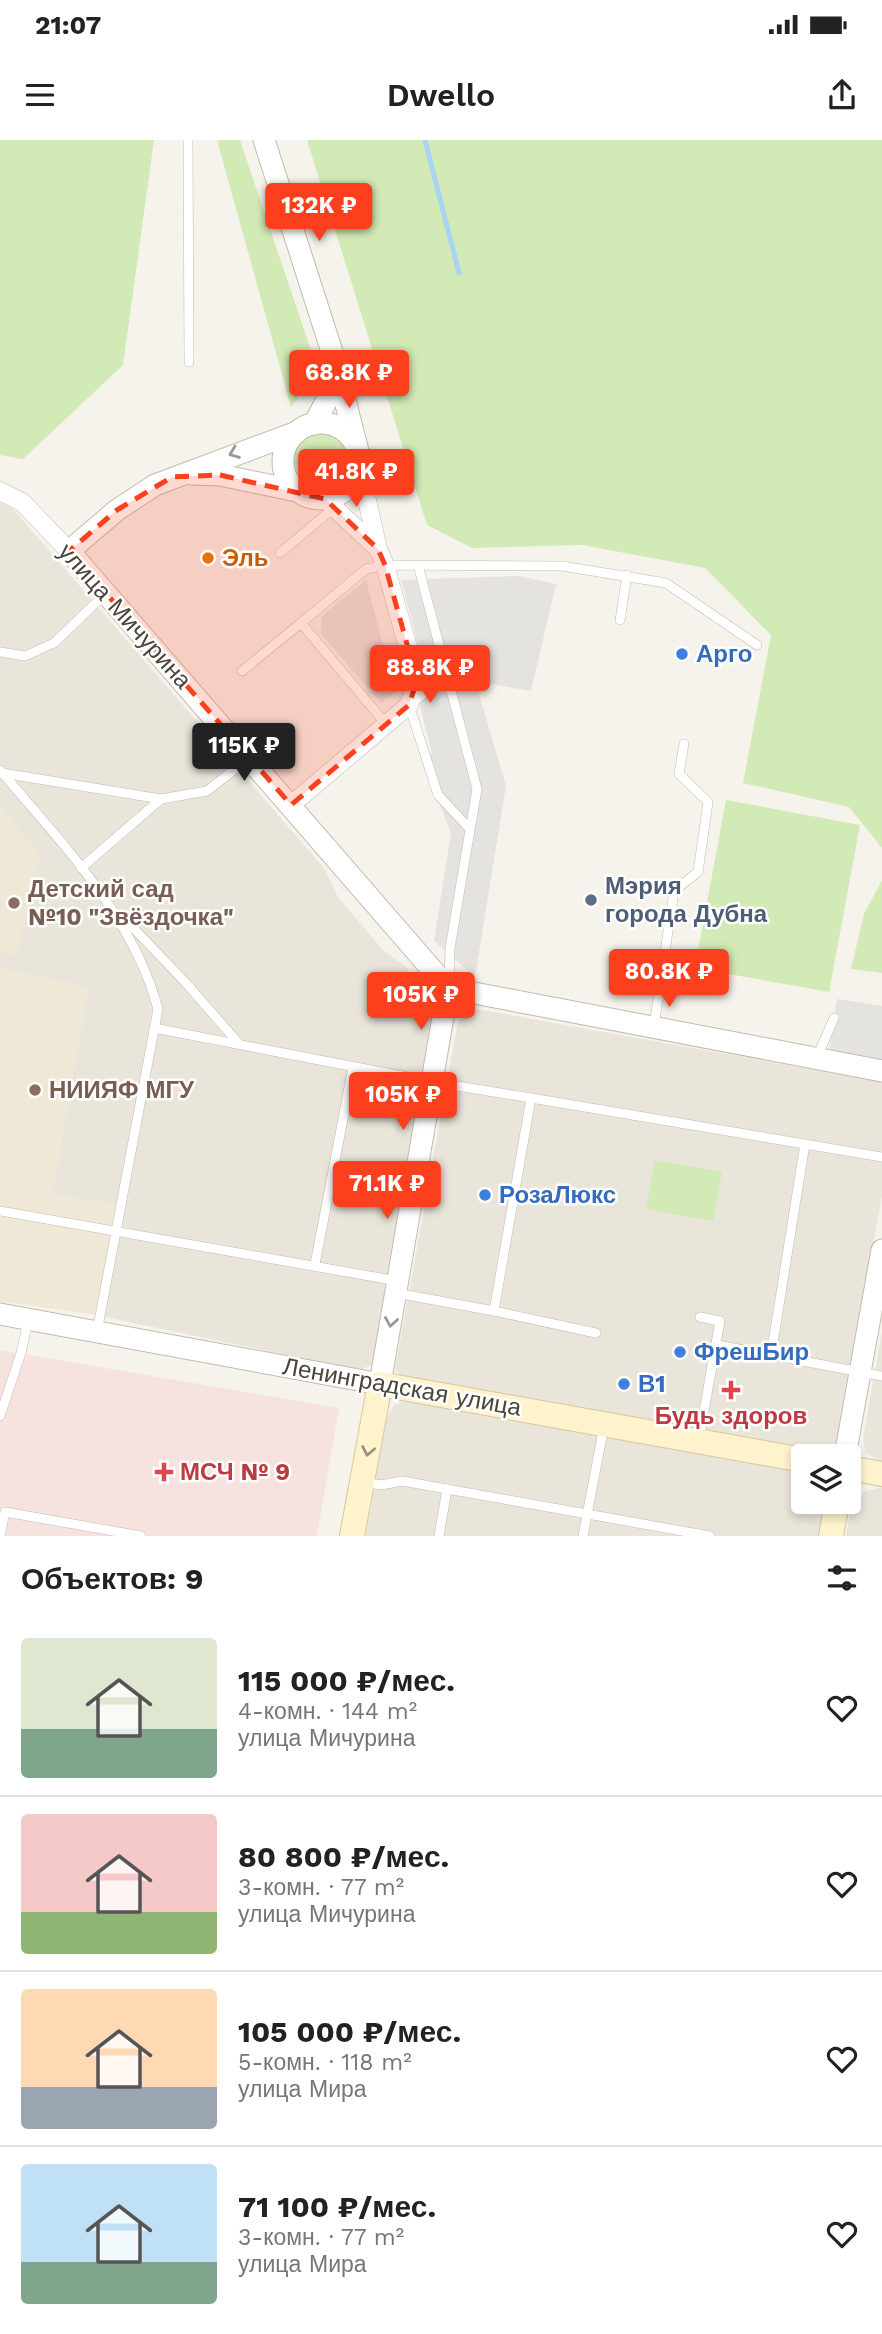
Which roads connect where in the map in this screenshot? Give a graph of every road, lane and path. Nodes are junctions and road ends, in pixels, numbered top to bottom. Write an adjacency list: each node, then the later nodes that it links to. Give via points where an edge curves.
1 (188, 140): 4 (lane)
2 (264, 140): 3 (street)
3 (334, 358): 5 (street, via 328,398); 6 (street)
4 (190, 362)
5 (306, 428): 6 (street, via 331,424 347,433); 7 (street, one-way to 7); 9 (street, via 287,444 283,461 287,478)
6 (358, 456): 10 (street, via 354,481); 13 (street)
7 (172, 477): 9 (street, via 210,474); 11 (street, via 117,510)
8 (0, 491): 11 (street, улица Мичурина, via 22,502)
9 (297, 491): 10 (street)
10 (330, 503): 12 (lane); 13 (street)
11 (69, 551): 16 (street, улица Мичурина)
12 (280, 552)
13 (382, 557): 14 (lane); 18 (lane); 23 (street, via 417,680)
14 (418, 565): 15 (lane, via 562,566); 22 (lane)
15 (627, 575): 17 (lane); 19 (lane, via 666,583)
16 (107, 593): 20 (lane, via 54,643 25,656); 26 (street, улица Мичурина)
17 (620, 620)
18 (301, 623): 21 (lane); 24 (lane)
19 (757, 645)
20 (0, 652)
21 (242, 671)
22 (449, 675): 23 (lane); 30 (lane, via 477,789)
23 (409, 705): 24 (street); 30 (lane, via 438,795)
24 (386, 724): 29 (street)
25 (684, 744): 36 (lane, via 679,774 709,802 698,872 674,891)
26 (250, 758): 28 (lane, via 207,791); 29 (street, улица Мичурина)
27 (1, 771): 28 (lane); 31 (lane)
28 (161, 799): 31 (lane)
29 (291, 805): 33 (street, улица Мичурина)
30 (469, 828): 33 (lane)
31 (81, 869): 32 (lane)
32 (114, 908): 35 (lane, via 153,990 158,1009); 37 (lane)
33 (448, 988): 36 (street); 41 (street)
34 (834, 1018): 38 (lane)
35 (154, 1028): 37 (lane); 46 (lane)
36 (653, 1028): 38 (street)
37 (239, 1044): 39 (lane)
38 (816, 1059): 40 (street)
39 (353, 1067): 41 (lane); 48 (lane)
40 (882, 1071)
41 (433, 1083): 42 (lane); 49 (street)
42 (531, 1098): 43 (lane); 50 (lane)
43 (805, 1144): 44 (lane); 57 (lane)
44 (882, 1157)
45 (0, 1211): 46 (lane)
46 (116, 1230): 48 (lane); 54 (lane)
47 (882, 1250): 58 (street)
48 (315, 1264): 49 (lane)
49 (397, 1287): 50 (lane); 60 (street, one-way to 60)
50 (494, 1311): 55 (lane)
51 (0, 1314): 53 (street, Ленинградская улица)
52 (700, 1317): 56 (lane, via 720,1321)
53 (28, 1319): 54 (street, Ленинградская улица); 61 (lane)
54 (97, 1332): 60 (street, Ленинградская улица)
55 (596, 1333)
56 (717, 1345): 57 (lane); 63 (lane)
57 (771, 1355): 58 (lane)
58 (860, 1372): 59 (lane); 64 (street)
59 (882, 1376)
60 (380, 1384): 62 (main road, Ленинградская улица); 68 (main road, one-way to 68)
61 (0, 1416)
62 (604, 1424): 63 (main road, Ленинградская улица); 71 (lane)
63 (699, 1441): 65 (main road, Ленинградская улица)
64 (847, 1444)
65 (791, 1458)
66 (861, 1470): 67 (main road)
67 (882, 1474)
68 (362, 1482): 69 (lane, via 402,1481); 75 (main road)
69 (447, 1489): 71 (lane); 76 (lane)
70 (3, 1510): 73 (lane); 74 (lane)
71 (587, 1513): 77 (lane); 78 (lane)
72 (835, 1514): 79 (main road)
73 (0, 1536)
74 (141, 1536)
75 (352, 1536)
76 (439, 1536)
77 (583, 1536)
78 (710, 1536)
79 (831, 1536)

